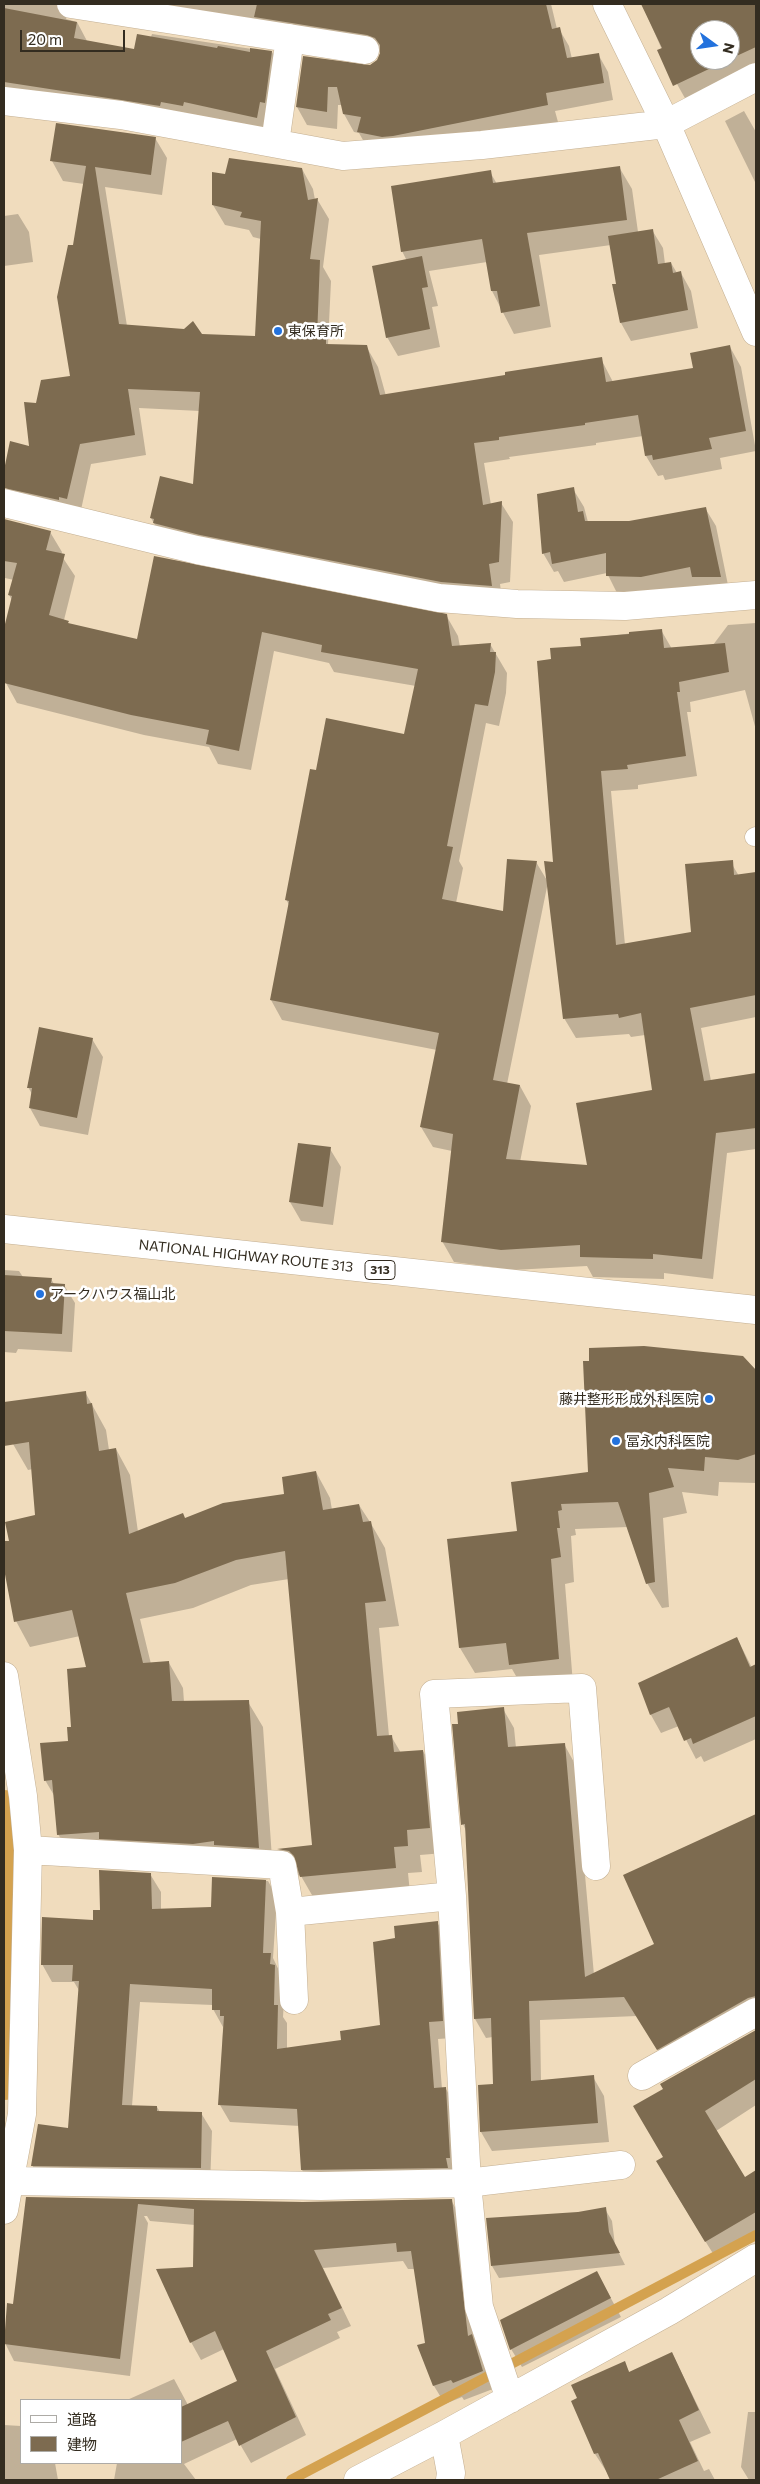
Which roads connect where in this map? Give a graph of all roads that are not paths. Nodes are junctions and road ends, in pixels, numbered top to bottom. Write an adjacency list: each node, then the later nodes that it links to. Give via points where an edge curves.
1 (71, 4): 3 (main road)
2 (607, 4): 7 (main road)
3 (290, 38): 4 (main road); 8 (main road)
4 (365, 50)
5 (756, 77): 7 (main road)
6 (4, 101): 8 (main road, via 121,116)
7 (666, 124): 8 (main road, via 482,145 343,156); 9 (main road)
8 (275, 143)
9 (756, 332)
10 (4, 503): 11 (main road, via 197,550 439,598 517,604 625,606)
11 (756, 595)
12 (4, 1229): 13 (main road, NATIONAL HIGHWAY ROUTE 313 / 313)
13 (756, 1310)
14 (4, 1676): 15 (main road, via 12,1714)
15 (28, 1850): 18 (main road, via 282,1865); 23 (main road, via 22,2114)
16 (596, 1866): 17 (main road, via 582,1688 434,1694)
17 (452, 1896): 18 (main road); 24 (main road)
18 (290, 1912): 19 (main road)
19 (294, 2000)
20 (756, 2012): 21 (main road)
21 (642, 2076)
22 (620, 2164): 24 (main road)
23 (11, 2181): 24 (main road, via 321,2186); 25 (main road)
24 (467, 2183): 27 (main road, via 479,2307)
25 (4, 2210)
26 (756, 2258): 27 (main road, via 668,2311)
27 (508, 2393): 28 (main road)
28 (444, 2435): 29 (main road); 30 (main road)
29 (358, 2480)
30 (450, 2480)

